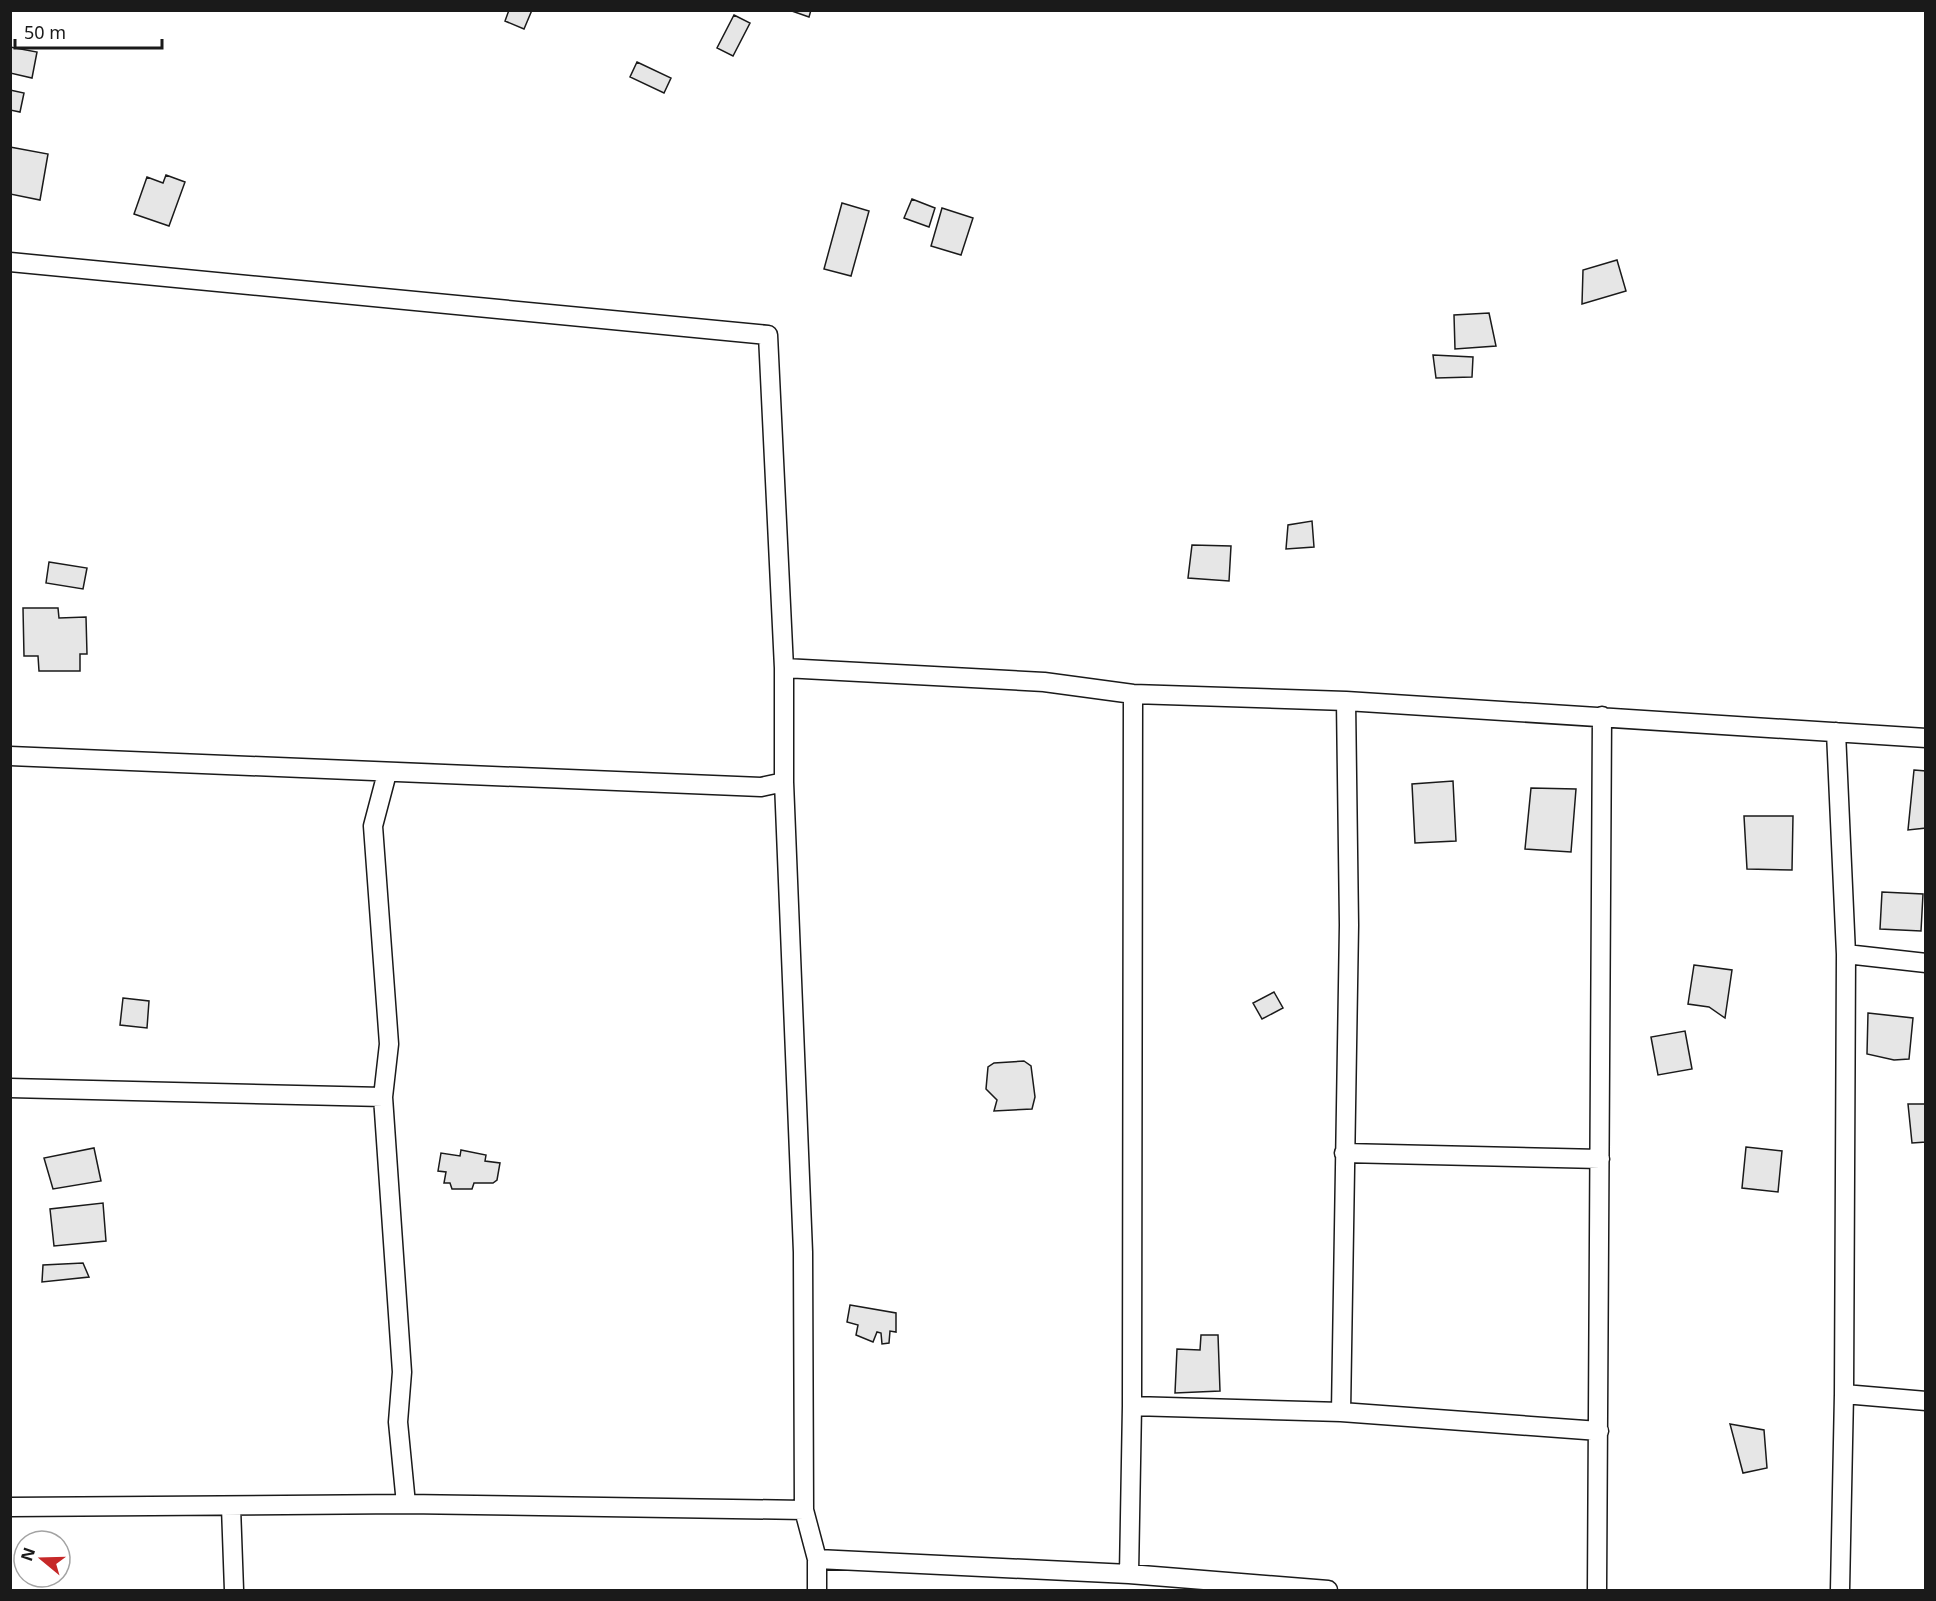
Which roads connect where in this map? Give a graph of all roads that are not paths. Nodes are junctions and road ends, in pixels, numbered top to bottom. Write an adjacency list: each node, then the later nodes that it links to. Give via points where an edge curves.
1 (10, 262): 2 (street, via 768,335)
2 (784, 668): 3 (street, via 1044,682); 10 (street)
3 (1133, 694): 4 (street); 19 (street)
4 (1346, 701): 5 (street); 15 (street, via 1349,925)
5 (1602, 716): 6 (street); 16 (street)
6 (1836, 732): 7 (street); 11 (street)
7 (1926, 738)
8 (10, 756): 9 (street)
9 (387, 773): 10 (street, via 761,787); 14 (street, via 372,826 389,1044)
10 (784, 782): 25 (street, via 803,1252)
11 (1846, 954): 12 (street); 17 (street)
12 (1926, 963)
13 (10, 1088): 14 (street)
14 (383, 1097): 22 (street, via 402,1372 398,1422)
15 (1344, 1153): 16 (street); 20 (street)
16 (1600, 1159): 21 (street)
17 (1844, 1394): 18 (street); 32 (street)
18 (1926, 1401)
19 (1132, 1406): 20 (street); 27 (street)
20 (1341, 1412): 21 (street)
21 (1599, 1431): 31 (street)
22 (406, 1504): 24 (street); 25 (street)
23 (10, 1507): 24 (street)
24 (231, 1507): 28 (street)
25 (804, 1510): 26 (street)
26 (817, 1559): 27 (street); 29 (street)
27 (1130, 1574): 30 (street)
28 (234, 1590)
29 (817, 1590)
30 (1328, 1590)
31 (1597, 1590)
32 (1840, 1590)

